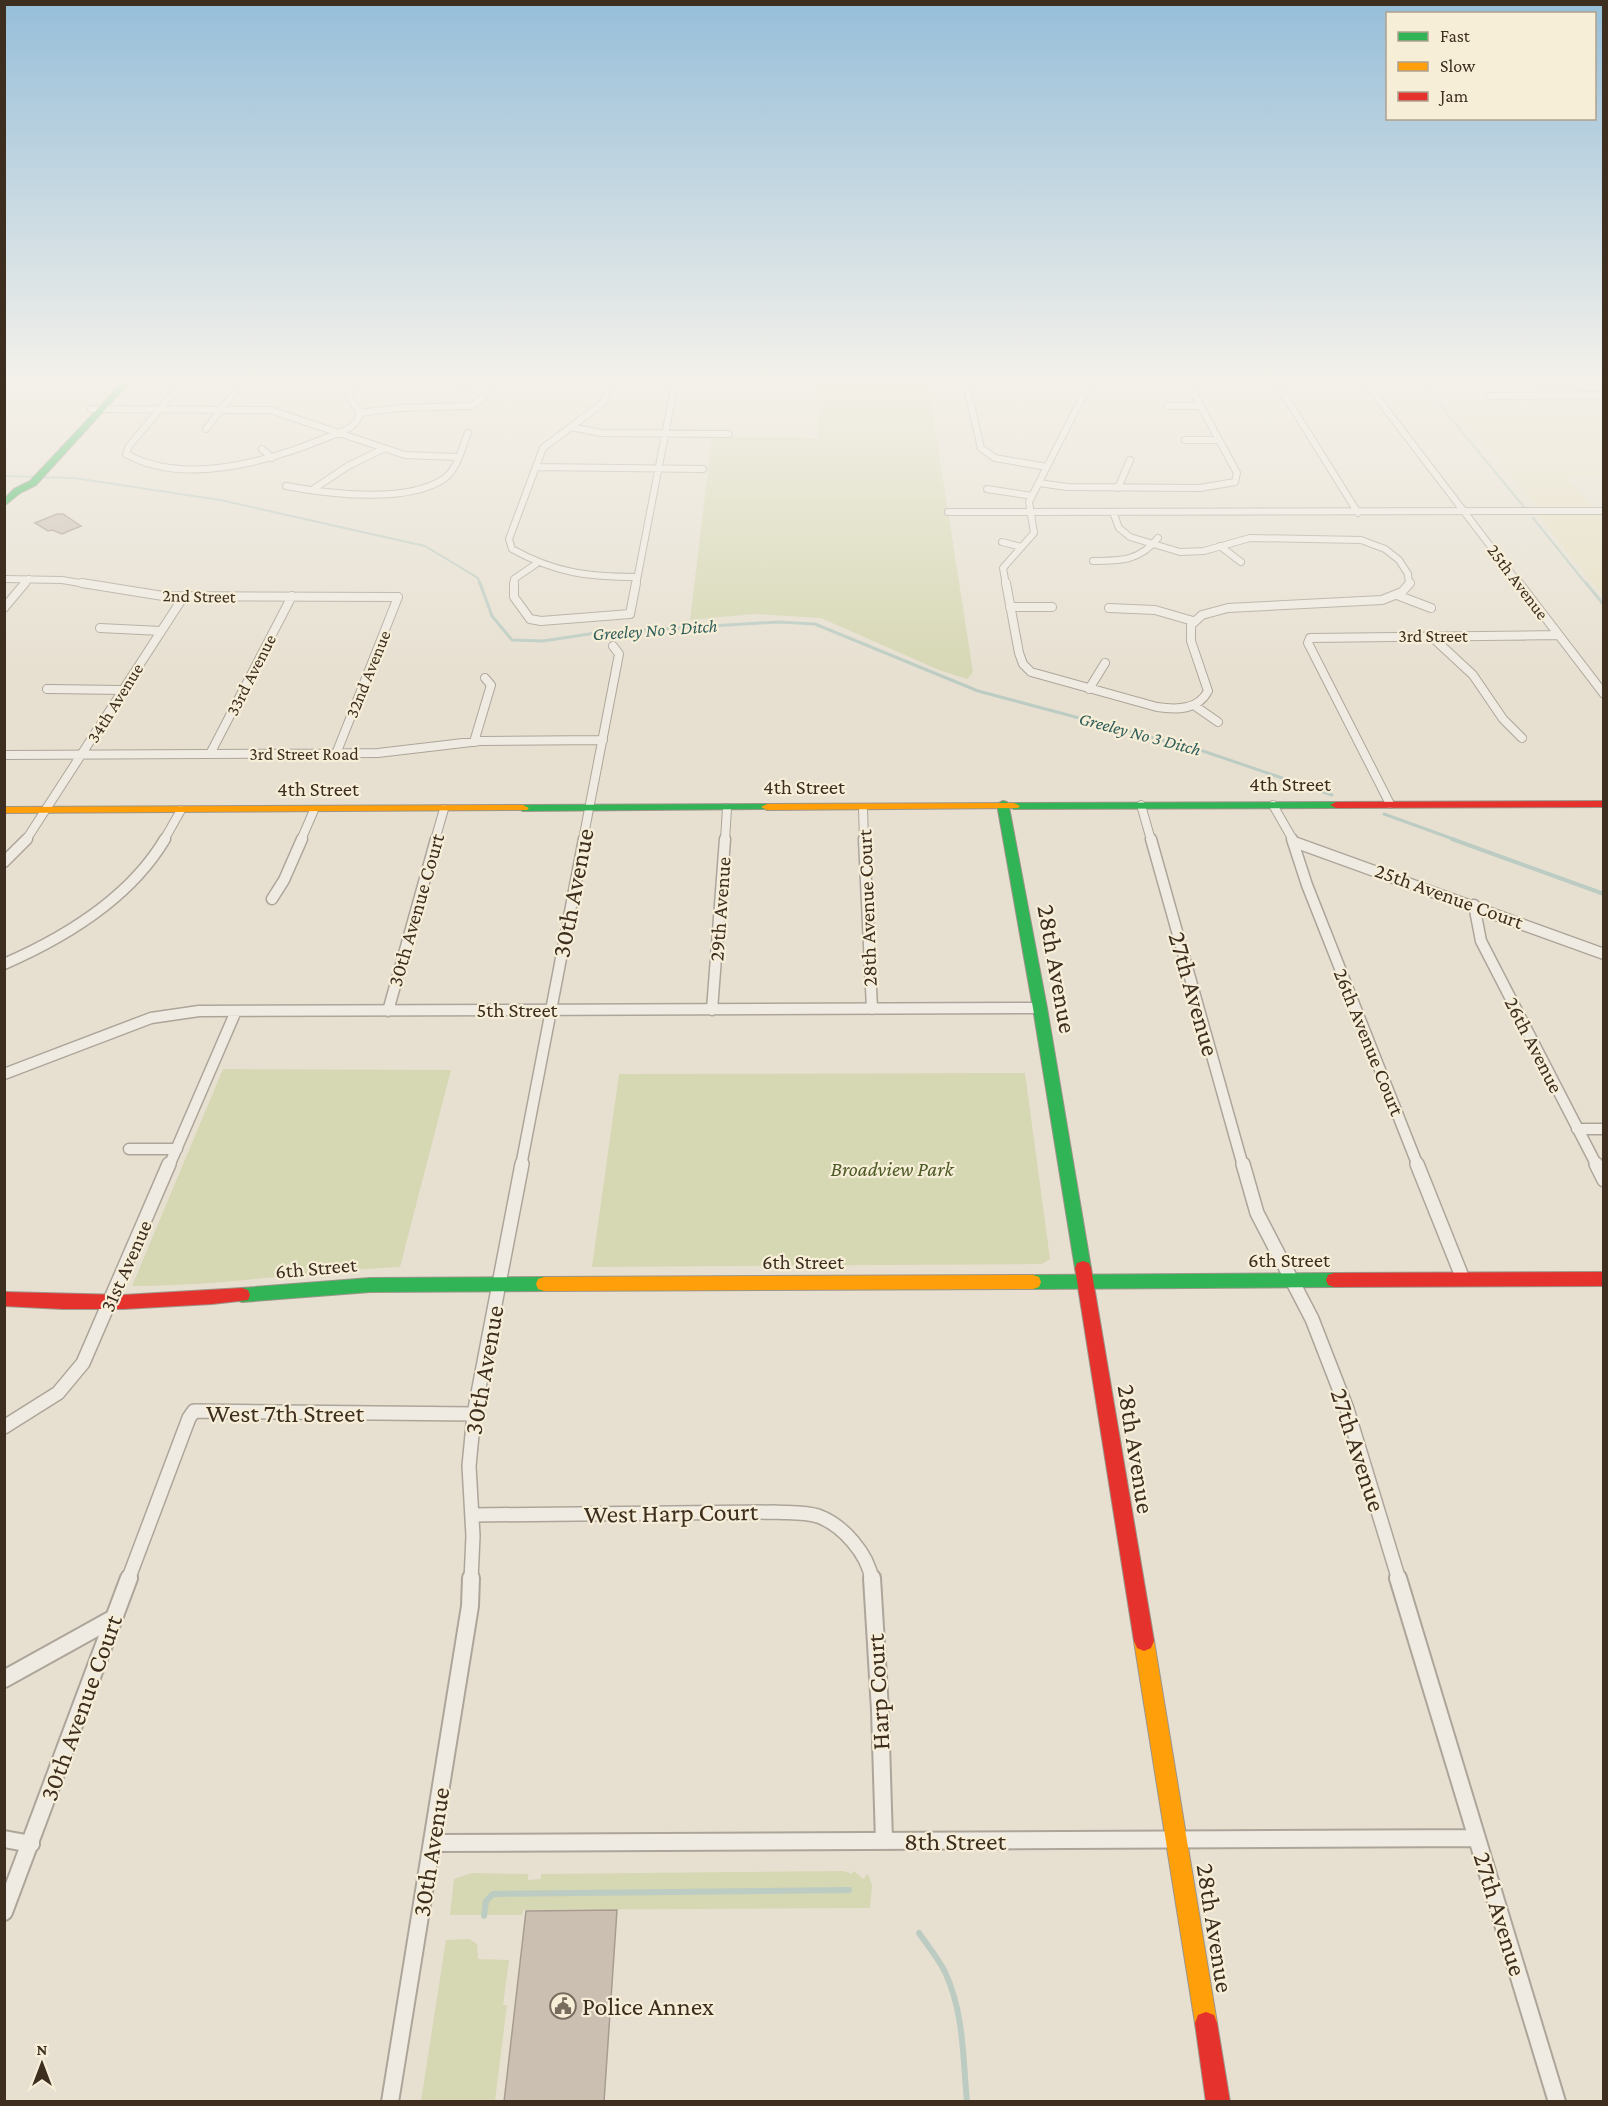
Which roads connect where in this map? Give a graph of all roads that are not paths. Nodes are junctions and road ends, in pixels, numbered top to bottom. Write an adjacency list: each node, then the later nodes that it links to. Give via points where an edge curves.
1 (26, 481): 16 (street)
2 (325, 481): 14 (street)
3 (438, 481): 14 (street, via 424,488 380,492)
4 (531, 481): 32 (street, via 509,539 512,549)
5 (655, 481): 33 (street)
6 (1121, 481): 12 (street)
7 (1234, 481): 12 (street, via 1216,487)
8 (1338, 481): 21 (street)
9 (1442, 481): 22 (street, 25th Avenue)
10 (1039, 483): 12 (street); 15 (street)
11 (286, 486): 14 (street)
12 (1118, 488)
13 (987, 489): 15 (street)
14 (312, 490)
15 (1032, 496): 19 (street)
16 (4, 504)
17 (1604, 511): 22 (street)
18 (948, 512): 19 (street)
19 (1029, 512): 20 (street); 29 (street, via 1034,533)
20 (1113, 512): 21 (street); 27 (street, via 1125,534)
21 (1358, 513): 22 (street)
22 (1466, 513): 48 (street, 25th Avenue)
23 (1158, 538): 27 (street)
24 (1385, 538): 26 (street)
25 (1002, 542): 29 (street)
26 (1375, 543): 28 (street, via 1342,538 1250,538); 36 (street, via 1395,556 1410,579 1408,587)
27 (1153, 545): 28 (street, via 1188,552); 30 (street, via 1146,554 1128,560)
28 (1220, 546): 31 (street)
29 (1021, 547): 40 (street, via 1003,568)
30 (1093, 561)
31 (1241, 561)
32 (536, 564): 33 (street, via 572,575); 33 (street, via 514,579 514,597 534,621 630,614)
33 (637, 577)
34 (4, 579): 35 (street, 2nd Street)
35 (28, 579): 37 (street, 2nd Street); 42 (street)
36 (1397, 595): 44 (street); 45 (street, via 1367,603 1228,609)
37 (184, 596): 38 (street, 2nd Street); 47 (street, 34th Avenue)
38 (292, 596): 39 (street, 2nd Street); 62 (street, 33rd Avenue)
39 (396, 596): 63 (street, 32nd Avenue, via 398,603)
40 (1010, 607): 41 (street); 53 (street, via 1019,653 1027,669 1047,679)
41 (1052, 607)
42 (4, 608)
43 (1109, 608): 45 (street, via 1155,610)
44 (1431, 608)
45 (1193, 621): 57 (street, via 1190,636 1208,691)
46 (100, 628): 47 (street)
47 (161, 631): 55 (street, 34th Avenue)
48 (1558, 635): 49 (street, 3rd Street); 56 (street, 25th Avenue)
49 (1431, 636): 59 (street, via 1473,675 1503,719); 67 (street, 3rd Street, via 1325,637 1310,639 1308,643)
50 (613, 646): 60 (street, 30th Avenue, via 619,654)
51 (1105, 663): 53 (street)
52 (485, 678): 61 (street, via 491,685)
53 (1089, 689): 57 (street, via 1157,707)
54 (47, 690): 55 (street)
55 (124, 690): 64 (street, 34th Avenue)
56 (1604, 694)
57 (1195, 706): 58 (street)
58 (1218, 722)
59 (1522, 738)
60 (603, 740): 61 (street, 3rd Street Road); 74 (street, 30th Avenue)
61 (474, 742): 63 (street, 3rd Street Road, via 417,750)
62 (210, 754): 63 (street, 3rd Street Road); 64 (street, 3rd Street Road)
63 (336, 754)
64 (82, 755): 65 (street, 3rd Street Road); 76 (street, 34th Avenue)
65 (4, 756)
66 (1003, 804): 69 (street, 4th Street); 72 (street, 4th Street); 85 (street, 28th Avenue)
67 (1390, 804): 68 (street, 4th Street); 70 (street, 4th Street)
68 (1604, 804)
69 (1141, 805): 70 (street, 4th Street); 100 (street, 27th Avenue, via 1257,1213)
70 (1273, 805): 79 (street, 26th Avenue Court)
71 (728, 808): 72 (street, 4th Street); 74 (street, 4th Street); 88 (street, 29th Avenue)
72 (862, 808): 86 (street, 28th Avenue Court)
73 (444, 809): 74 (street, 4th Street); 78 (street, 4th Street); 90 (street, 30th Avenue Court)
74 (590, 809): 87 (street, 30th Avenue)
75 (4, 810): 76 (street, 4th Street)
76 (46, 810): 77 (street, 4th Street); 80 (street, 34th Avenue, via 26,841)
77 (181, 810): 78 (street, 4th Street); 84 (street, via 138,875 103,907 40,947)
78 (314, 810): 81 (street)
79 (1294, 842): 82 (street, 25th Avenue Court); 97 (street, 26th Avenue Court, via 1307,885)
80 (4, 862)
81 (272, 899)
82 (1474, 905): 83 (street, 25th Avenue Court); 92 (street, 26th Avenue, via 1481,941)
83 (1604, 954)
84 (4, 964)
85 (1040, 1008): 86 (street, 5th Street); 99 (street, 28th Avenue)
86 (872, 1009): 88 (street, 5th Street)
87 (551, 1010): 88 (street, 5th Street); 90 (street, 5th Street); 101 (street, 30th Avenue)
88 (712, 1010)
89 (236, 1011): 90 (street, 5th Street); 91 (street, 5th Street, via 151,1018); 95 (street, 31st Avenue)
90 (388, 1011)
91 (4, 1074)
92 (1576, 1129): 93 (street); 96 (street, 26th Avenue)
93 (1604, 1129)
94 (129, 1149): 95 (street)
95 (177, 1149): 103 (street, 31st Avenue)
96 (1604, 1180)
97 (1463, 1279): 98 (street, 6th Street); 100 (street, 6th Street)
98 (1604, 1279)
99 (1084, 1281): 100 (street, 6th Street); 101 (street, 6th Street); 113 (street, 28th Avenue)
100 (1292, 1281): 111 (street, 27th Avenue, via 1312,1319 1347,1409)
101 (498, 1284): 103 (street, 6th Street, via 370,1285 211,1299); 104 (street, 30th Avenue)
102 (4, 1299): 103 (street, 6th Street)
103 (111, 1302): 105 (street, 31st Avenue, via 71,1380 40,1406)
104 (474, 1414): 106 (street, West 7th Street, via 194,1412); 107 (street, 30th Avenue, via 469,1466)
105 (4, 1427)
106 (158, 1504): 109 (street, 30th Avenue Court)
107 (472, 1515): 108 (street, West Harp Court, via 775,1512 817,1516 844,1532); 115 (street, 30th Avenue, via 470,1606)
108 (858, 1546): 114 (street, Harp Court, via 872,1576)
109 (114, 1618): 110 (street); 116 (street, 30th Avenue Court)
110 (4, 1679)
111 (1477, 1838): 113 (street, 8th Street); 120 (street, 27th Avenue)
112 (4, 1839): 116 (street)
113 (1177, 1840): 114 (street, 8th Street); 119 (street, 28th Avenue)
114 (884, 1841): 115 (street, 8th Street)
115 (433, 1843): 118 (street, 30th Avenue)
116 (31, 1844): 117 (street, 30th Avenue Court)
117 (4, 1912)
118 (390, 2102)
119 (1218, 2102)
120 (1557, 2102)

